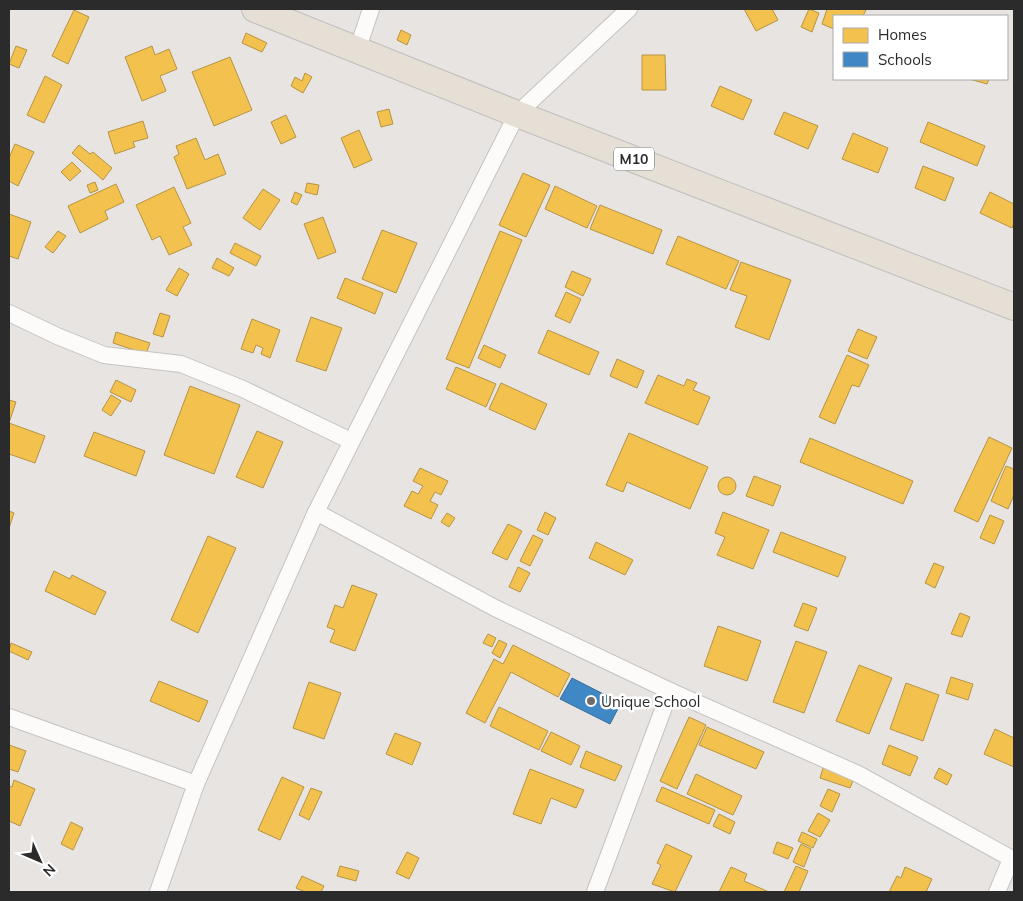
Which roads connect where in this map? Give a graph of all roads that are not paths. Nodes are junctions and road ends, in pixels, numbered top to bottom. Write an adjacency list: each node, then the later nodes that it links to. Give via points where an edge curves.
1 (255, 9): 4 (main road, M10)
2 (371, 9): 4 (street)
3 (629, 9): 5 (street)
4 (357, 51): 5 (main road, M10)
5 (517, 114): 6 (main road, M10); 8 (street)
6 (1014, 307)
7 (9, 313): 8 (street, via 104,355 181,364 243,389)
8 (350, 440): 9 (street)
9 (316, 512): 10 (street, via 495,608); 12 (street)
10 (670, 691): 13 (street, via 858,774); 15 (street)
11 (9, 717): 12 (street)
12 (196, 784): 14 (street)
13 (1013, 859): 16 (street)
14 (158, 892)
15 (595, 892)
16 (996, 892)

